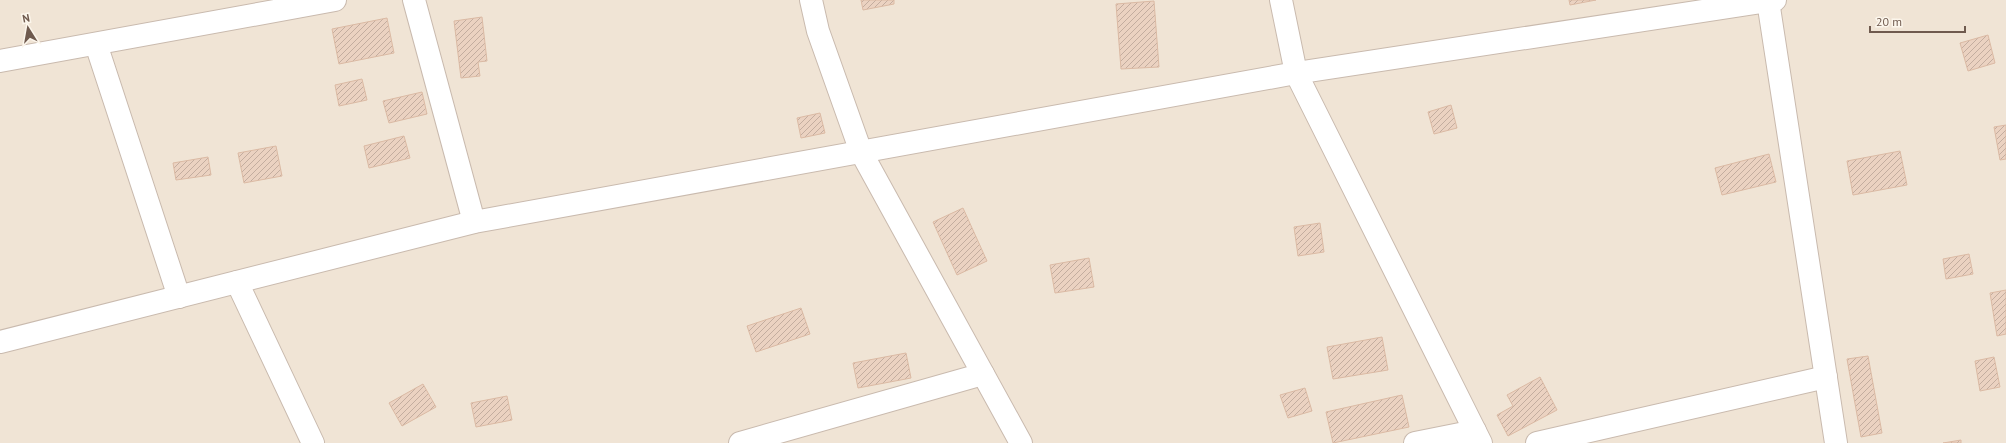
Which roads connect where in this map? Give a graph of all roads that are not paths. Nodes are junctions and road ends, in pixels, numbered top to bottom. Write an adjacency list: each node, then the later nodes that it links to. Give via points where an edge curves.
1 (335, 0): 6 (street)
2 (414, 0): 10 (street)
3 (811, 0): 9 (street, via 818,31)
4 (1281, 0): 8 (street)
5 (1771, 1): 8 (street); 15 (street)
6 (96, 44): 7 (street); 12 (street)
7 (0, 61)
8 (1296, 73): 9 (street); 16 (street)
9 (861, 152): 10 (street); 14 (street)
10 (474, 222): 11 (street)
11 (237, 282): 12 (street); 17 (street)
12 (179, 297): 13 (street)
13 (0, 342)
14 (983, 374): 18 (street); 19 (street)
15 (1826, 377): 21 (street); 22 (street)
16 (1478, 437): 20 (street)
17 (313, 443)
18 (740, 443)
19 (1021, 443)
20 (1414, 443)
21 (1537, 443)
22 (1836, 443)

